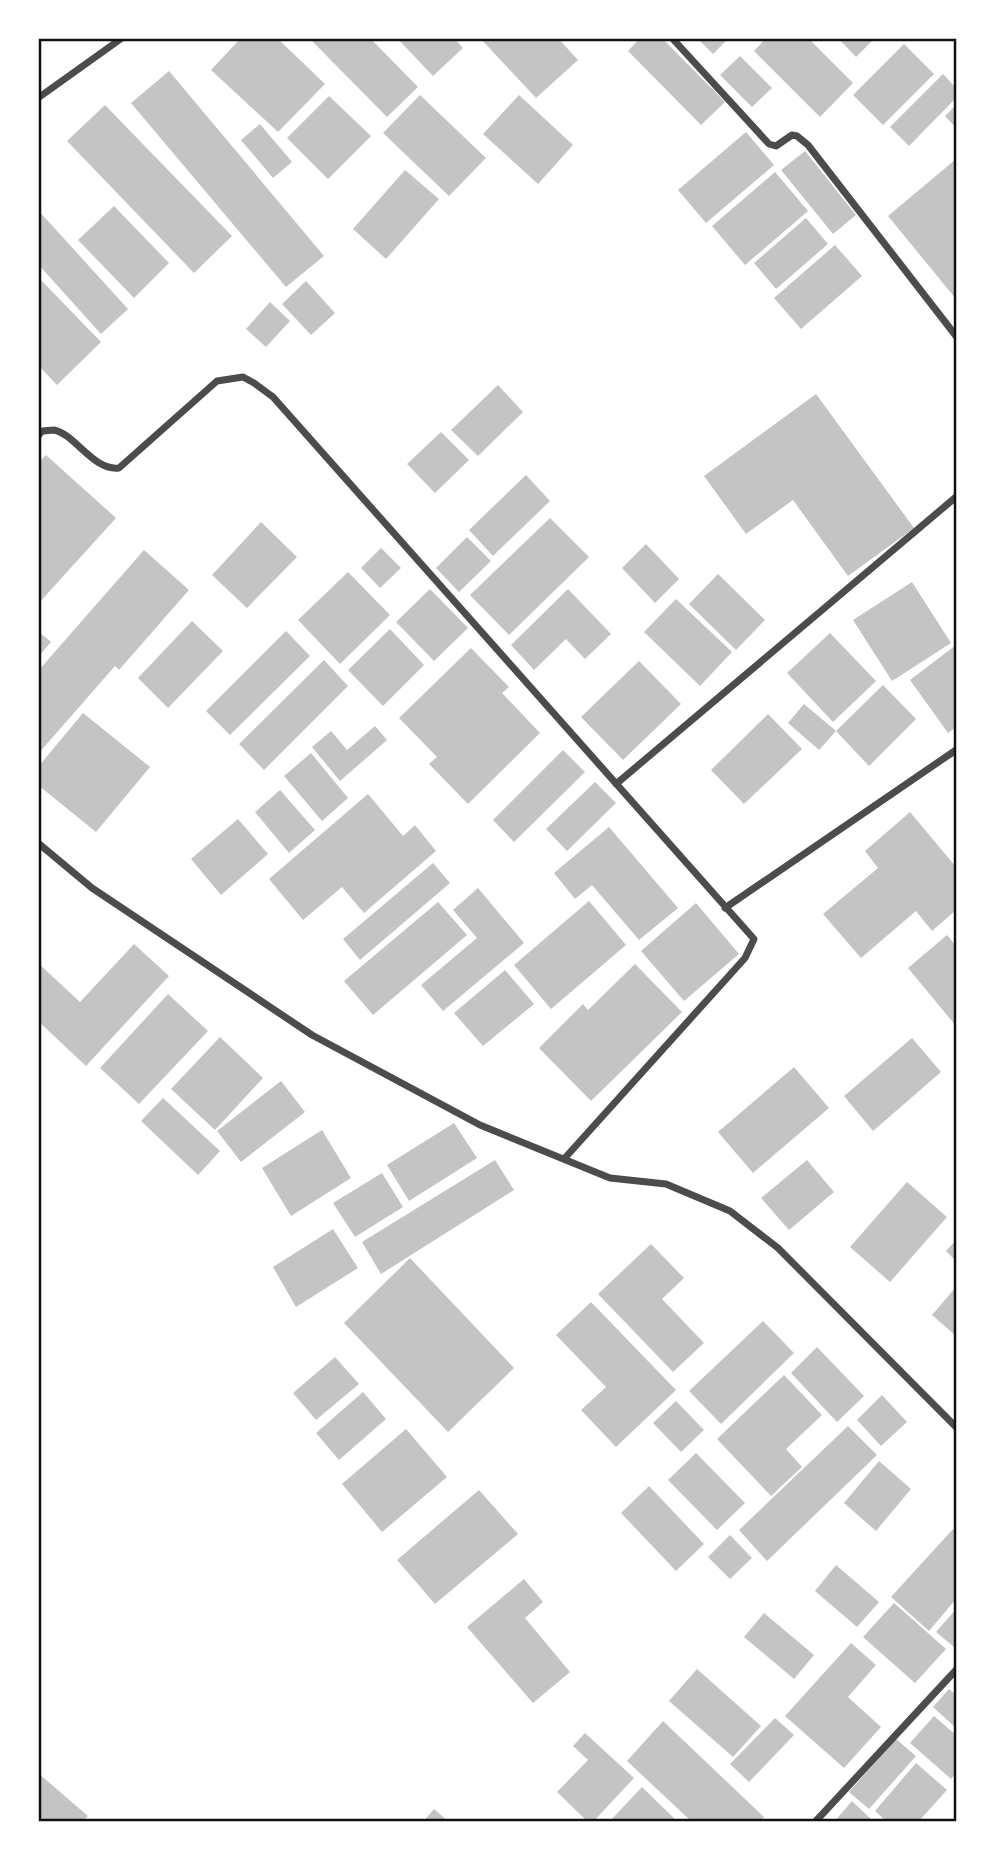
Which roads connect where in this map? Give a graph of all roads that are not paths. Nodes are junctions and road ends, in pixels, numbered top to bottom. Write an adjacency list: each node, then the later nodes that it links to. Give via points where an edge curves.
1 (122, 38): 3 (street)
2 (672, 38): 4 (street, via 769,144 776,146 792,135 808,145)
3 (38, 98)
4 (957, 336)
5 (38, 436): 8 (street, via 54,430 104,466 119,468 217,381 243,377 254,383 273,397)
6 (957, 497): 8 (street)
7 (957, 750): 10 (street)
8 (616, 784): 10 (street)
9 (38, 843): 11 (street, via 92,887 312,1035 480,1125)
10 (725, 908): 11 (street, via 754,939 745,958)
11 (564, 1159): 12 (street, via 610,1178 666,1184 730,1211 778,1248)
12 (957, 1427)
13 (957, 1670): 14 (street)
14 (815, 1822)

